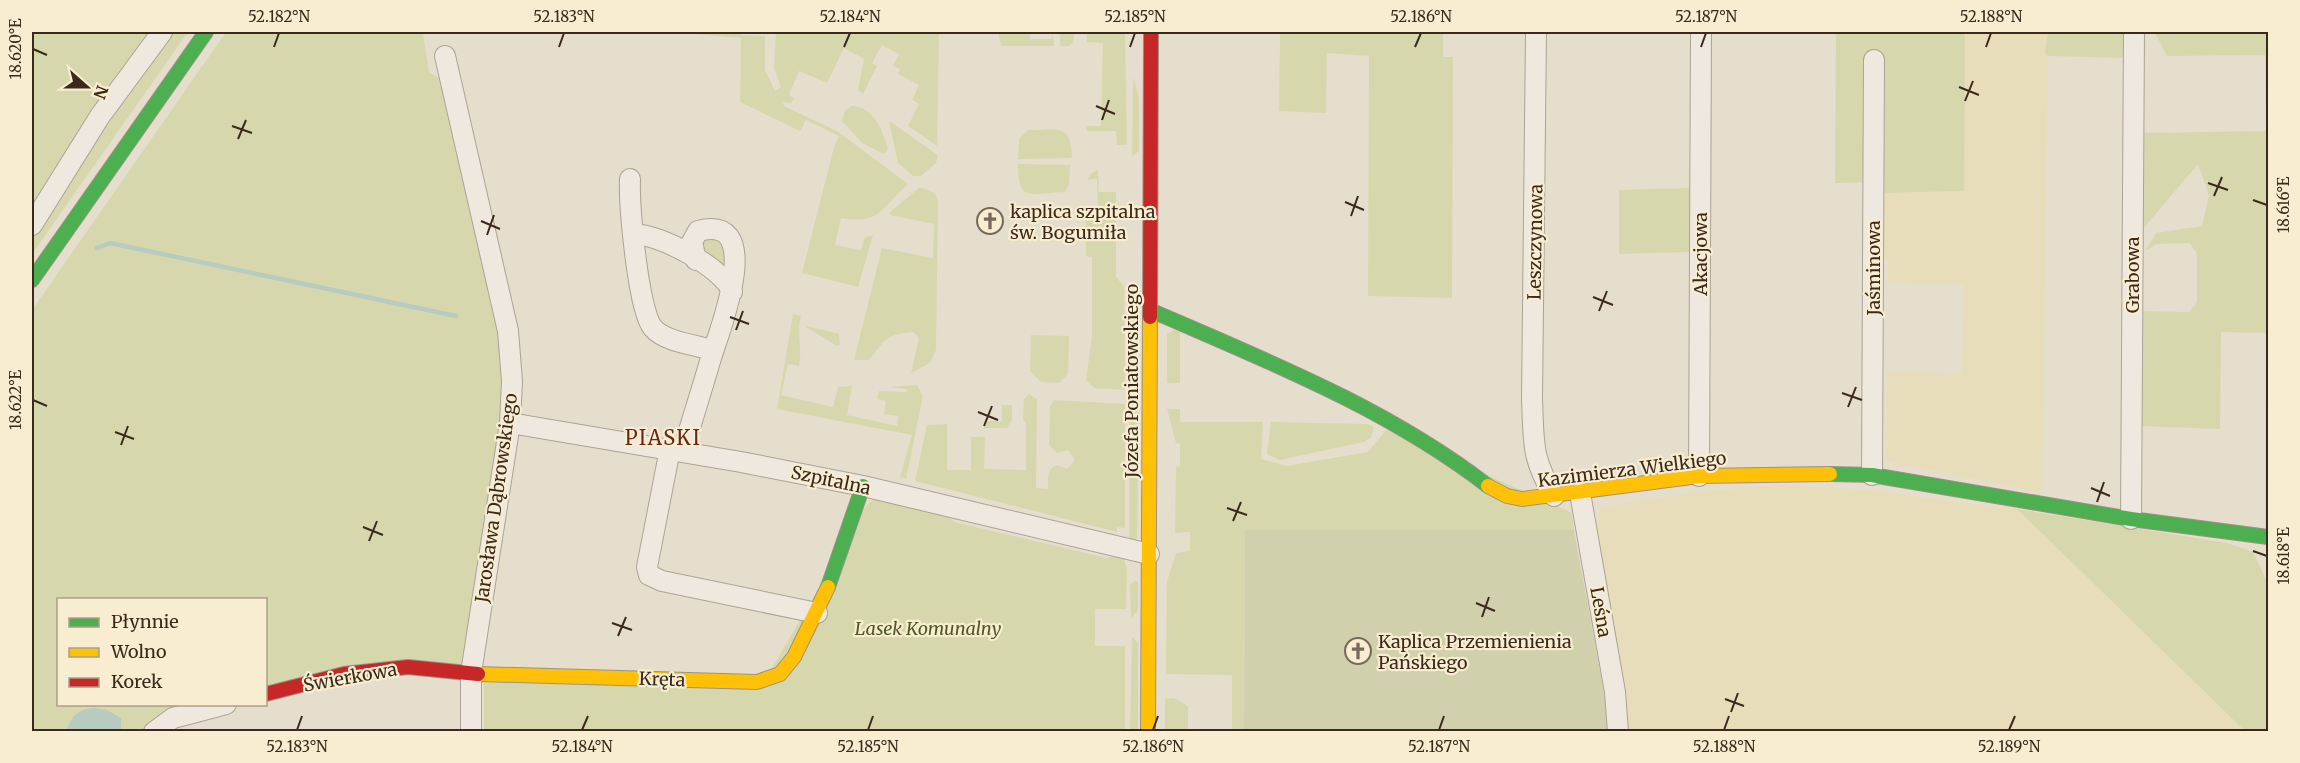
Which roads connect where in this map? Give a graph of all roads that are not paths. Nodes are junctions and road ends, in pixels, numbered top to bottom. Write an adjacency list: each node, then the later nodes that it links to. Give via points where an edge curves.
1 (162, 32): 10 (street, via 100,116)
2 (206, 32): 13 (street)
3 (1151, 32): 15 (street, Józefa Poniatowskiego)
4 (1536, 32): 19 (street, Leszczynowa)
5 (1701, 32): 21 (street, Akacjowa)
6 (2134, 32): 26 (street, Grabowa)
7 (445, 56): 17 (street, Jarosława Dąbrowskiego, via 508,330)
8 (1874, 60): 20 (street, Jaśminowa)
9 (630, 179): 11 (street)
10 (32, 225)
11 (634, 235): 12 (street, via 655,236); 16 (street, via 645,308 653,328 660,334)
12 (696, 260): 14 (street, via 723,277); 14 (street, via 692,242 698,231 707,229 726,235 735,251)
13 (32, 280)
14 (732, 292): 16 (street)
15 (1150, 309): 25 (street, Kazimierza Wielkiego, via 1337,393 1457,462 1491,488); 28 (street, Józefa Poniatowskiego)
16 (713, 350): 18 (street)
17 (510, 423): 18 (street, Szpitalna); 30 (street, Jarosława Dąbrowskiego)
18 (676, 450): 22 (street, Szpitalna); 29 (street, via 647,567 649,574 662,581)
19 (1534, 453): 24 (street, Leszczynowa); 25 (street, Leszczynowa)
20 (1872, 475): 21 (street, Kazimierza Wielkiego); 26 (street, Kazimierza Wielkiego)
21 (1699, 476): 23 (street, Kazimierza Wielkiego)
22 (863, 486): 28 (street, Szpitalna); 29 (street, Kręta, via 834,575)
23 (1580, 493): 24 (street, Kazimierza Wielkiego); 36 (street, Leśna, via 1615,692)
24 (1554, 496): 25 (street, Kazimierza Wielkiego)
25 (1522, 499)
26 (2131, 519): 27 (street, Kazimierza Wielkiego)
27 (2268, 537)
28 (1149, 554): 35 (street, Józefa Poniatowskiego)
29 (817, 613): 30 (street, Kręta, via 789,666 780,675 757,682)
30 (471, 673): 31 (street, Świerkowa, via 408,667 382,669 344,674); 34 (street, Jarosława Dąbrowskiego)
31 (267, 694)
32 (222, 706): 33 (street, via 173,718)
33 (157, 729)
34 (471, 732)
35 (1148, 732)
36 (1618, 732)

